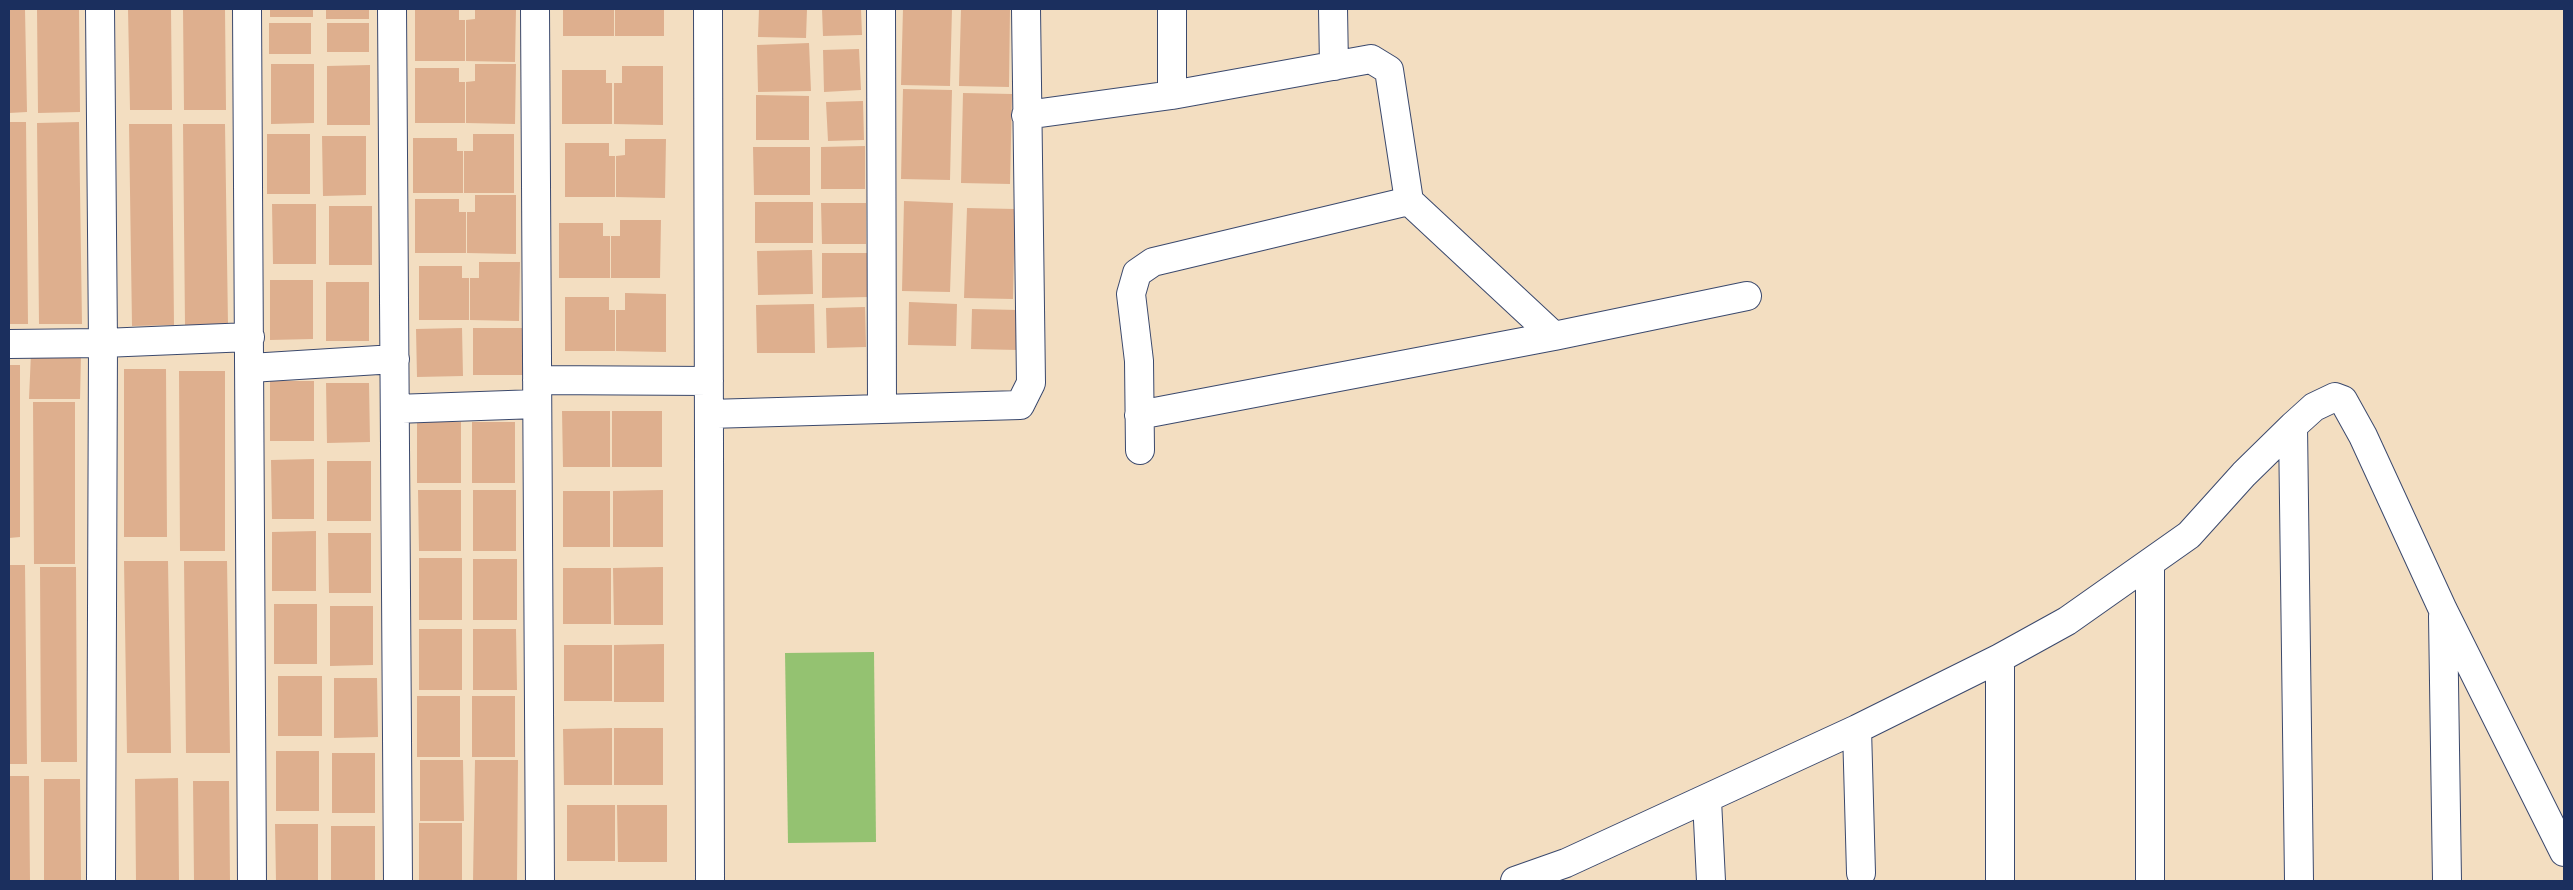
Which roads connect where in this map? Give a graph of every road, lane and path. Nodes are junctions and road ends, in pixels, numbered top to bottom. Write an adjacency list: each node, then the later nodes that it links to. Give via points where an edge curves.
1 (100, 9): 18 (street)
2 (247, 9): 16 (street)
3 (392, 9): 19 (street)
4 (535, 9): 22 (street)
5 (708, 9): 21 (street)
6 (881, 9): 23 (street)
7 (1026, 9): 12 (street)
8 (1172, 9): 11 (street)
9 (1333, 9): 10 (street)
10 (1334, 66): 11 (street); 13 (street, via 1370,59 1389,70)
11 (1172, 95): 12 (street)
12 (1026, 115): 23 (street, via 1031,383 1020,405)
13 (1409, 201): 15 (street); 26 (street, via 1153,262 1137,273 1131,294 1139,361)
14 (1747, 296): 15 (street)
15 (1554, 336): 26 (street)
16 (250, 337): 18 (street); 20 (street)
17 (9, 344): 18 (street)
18 (103, 344): 37 (street)
19 (395, 359): 20 (street); 24 (street)
20 (250, 368): 38 (street)
21 (709, 381): 22 (street); 25 (street)
22 (537, 392): 24 (street); 40 (street)
23 (882, 407): 25 (street)
24 (395, 409): 39 (street)
25 (709, 414): 41 (street)
26 (1139, 415): 28 (street)
27 (2294, 426): 29 (street, via 2244,474 2189,536); 30 (street, via 2326,399 2335,397 2343,400 2363,436); 46 (street)
28 (1140, 450)
29 (2150, 563): 31 (street, via 2067,621); 45 (street)
30 (2443, 610): 34 (street); 47 (street)
31 (2000, 658): 32 (street); 44 (street)
32 (1857, 730): 33 (street); 36 (street)
33 (1707, 800): 35 (street); 43 (street)
34 (2564, 852)
35 (1566, 872): 42 (street)
36 (1861, 873)
37 (101, 881)
38 (252, 881)
39 (398, 881)
40 (540, 881)
41 (710, 881)
42 (1515, 881)
43 (1711, 881)
44 (2000, 881)
45 (2150, 881)
46 (2299, 881)
47 (2447, 881)

